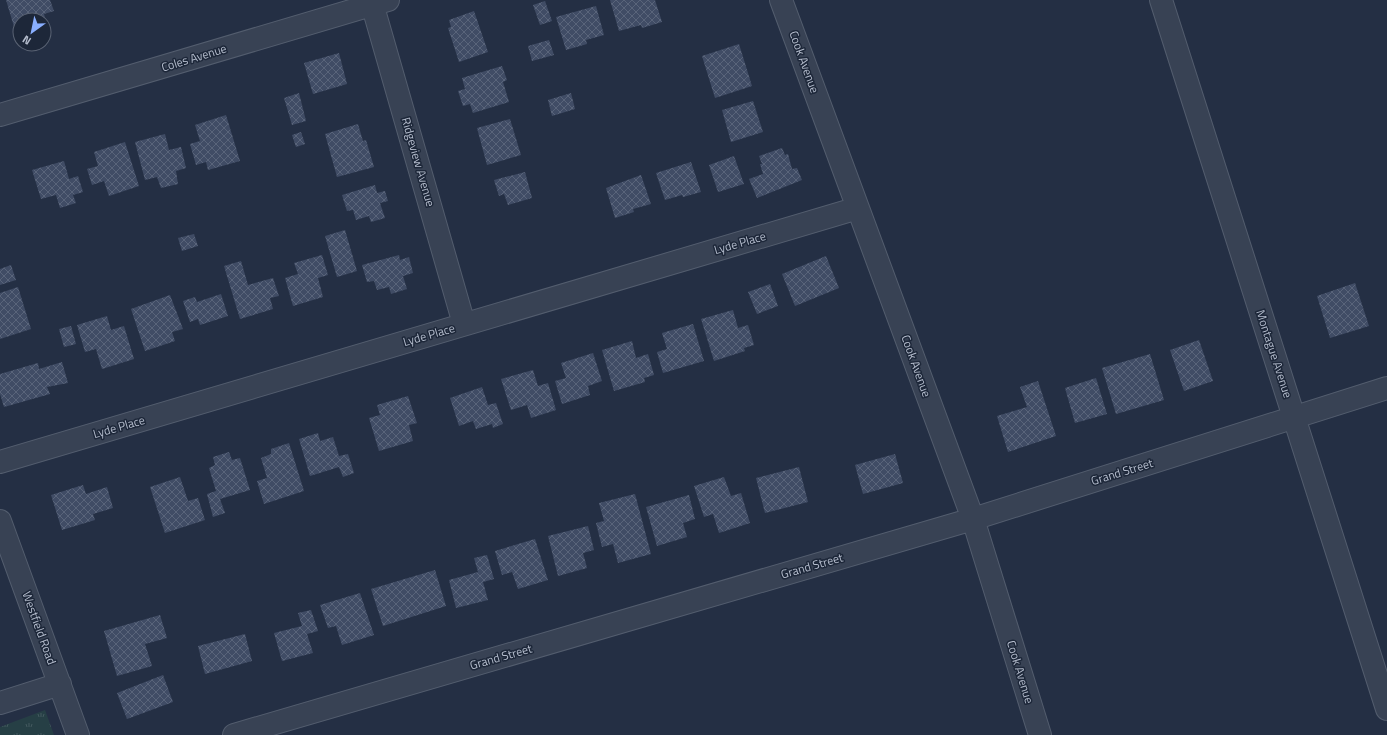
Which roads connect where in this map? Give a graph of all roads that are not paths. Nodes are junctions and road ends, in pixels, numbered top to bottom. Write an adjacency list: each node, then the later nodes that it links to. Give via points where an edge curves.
1 (782, 0): 5 (street, Cook Avenue)
2 (1161, 0): 8 (street, Montague Avenue)
3 (377, 2): 4 (street, Coles Avenue); 6 (street, Ridgeview Avenue)
4 (0, 115)
5 (858, 208): 6 (street, Lyde Place); 10 (street, Cook Avenue)
6 (464, 324): 9 (street, Lyde Place)
7 (1387, 388): 8 (street, Grand Street)
8 (1294, 417): 10 (street, Grand Street); 14 (street, Montague Avenue)
9 (0, 462)
10 (973, 519): 16 (street, Grand Street); 17 (street, Cook Avenue)
11 (0, 521): 12 (street, Westfield Road)
12 (60, 684): 13 (street); 15 (street, Westfield Road)
13 (0, 703)
14 (1387, 709)
15 (78, 735)
16 (234, 735)
17 (1040, 735)

